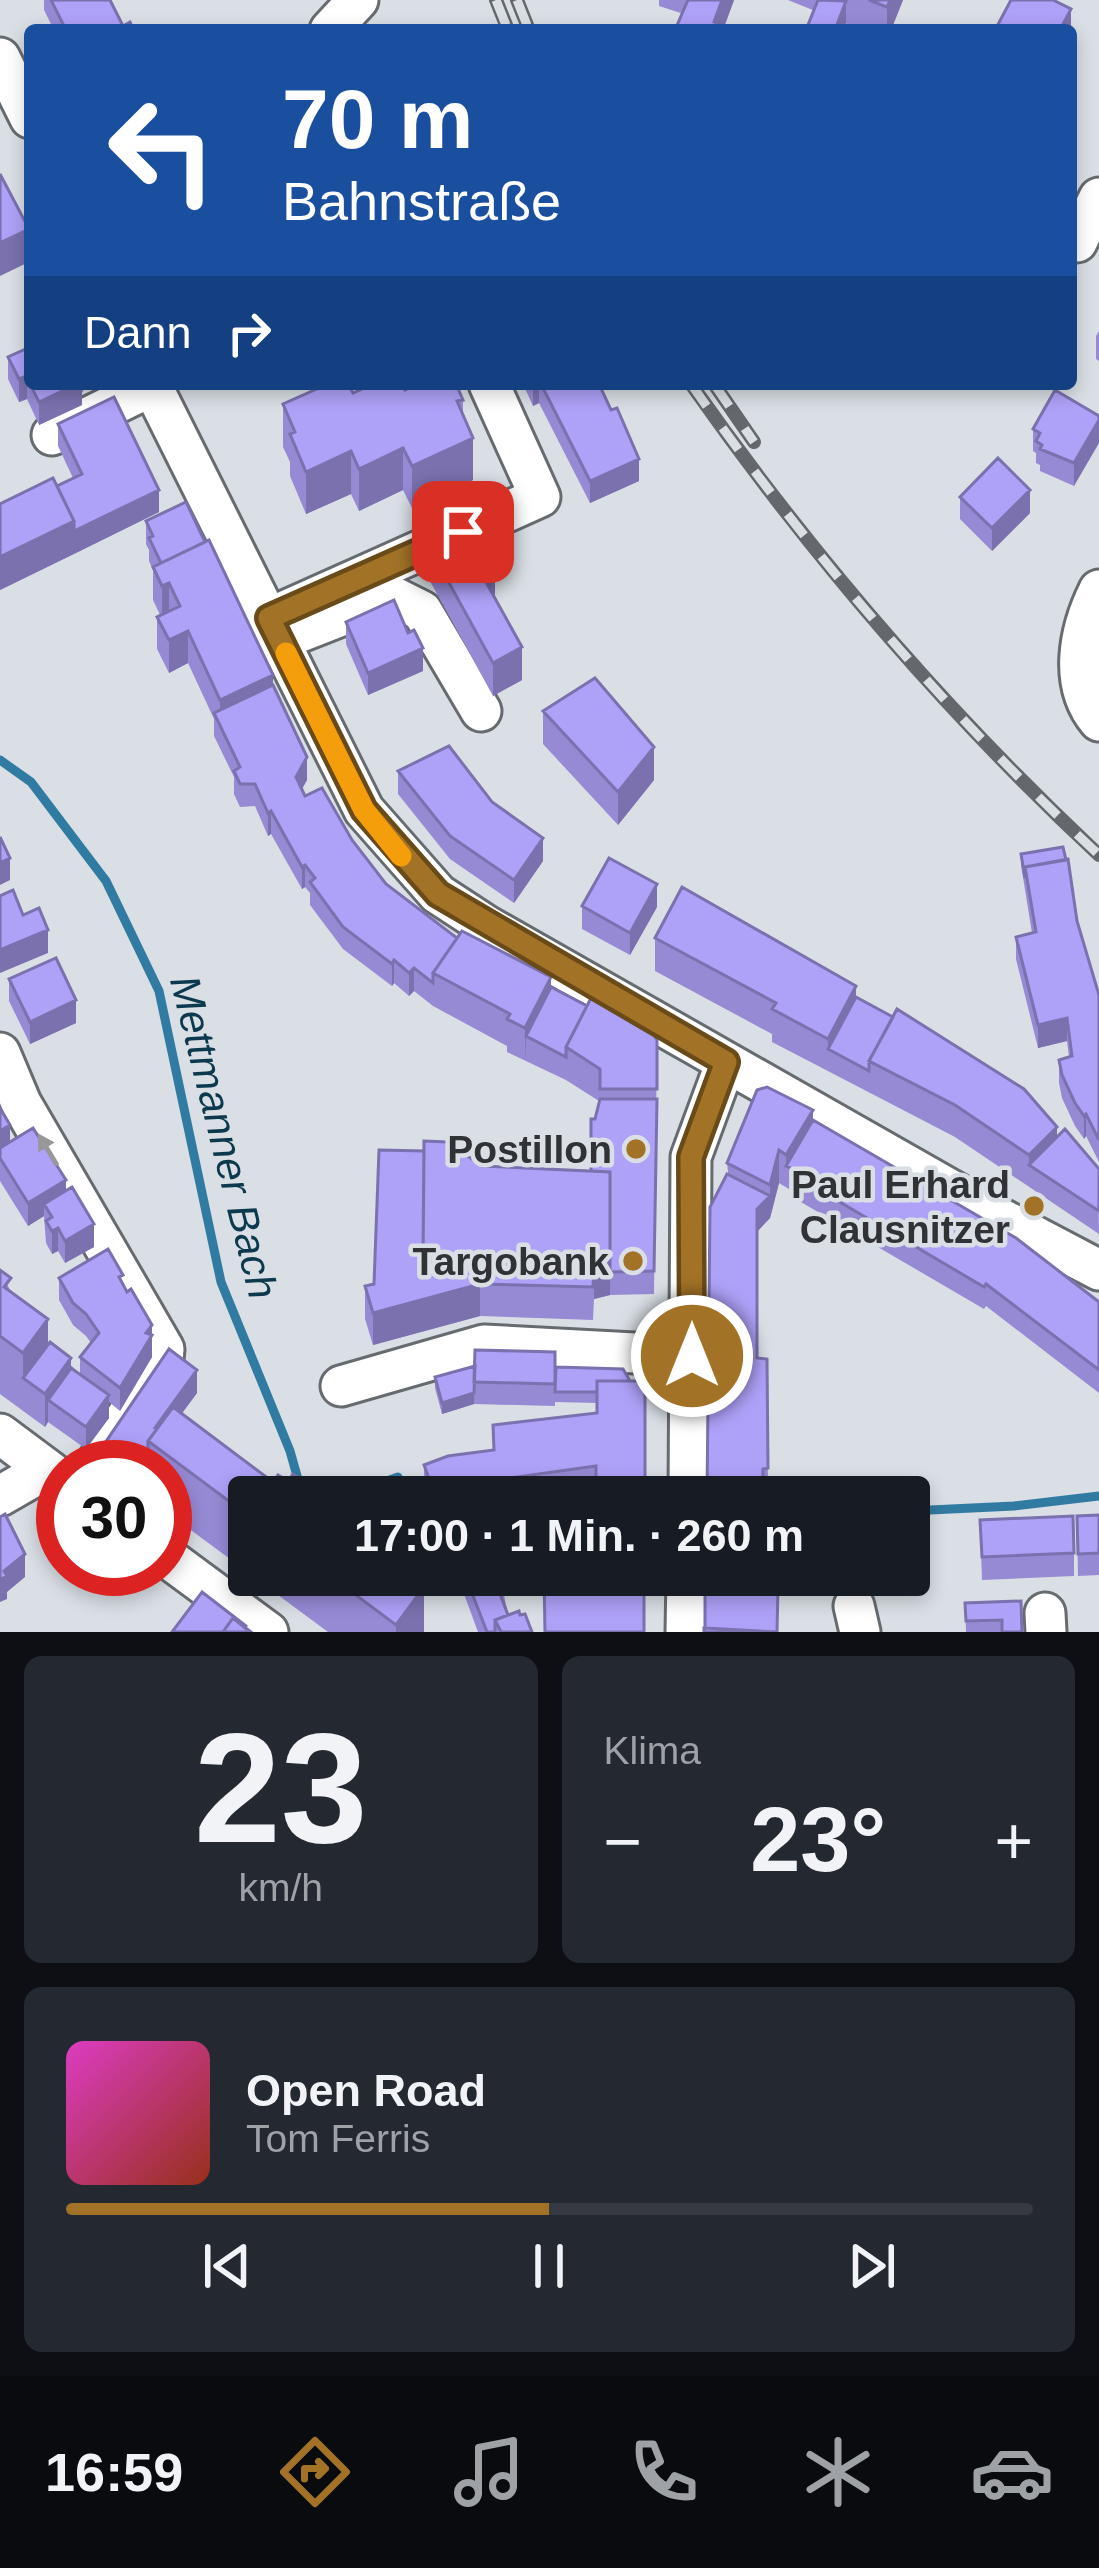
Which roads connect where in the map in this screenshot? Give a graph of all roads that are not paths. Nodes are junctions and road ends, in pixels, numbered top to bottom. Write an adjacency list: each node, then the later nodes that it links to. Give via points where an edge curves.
1 (358, 0): 2 (street)
2 (336, 24)
3 (0, 58): 4 (street)
4 (24, 106)
5 (1099, 198): 6 (street)
6 (1077, 242)
7 (142, 390): 10 (street)
8 (154, 390): 12 (street)
9 (493, 390): 12 (street, via 540,497)
10 (52, 435)
11 (1099, 590): 14 (street, via 1079,656 1081,684)
12 (274, 629): 13 (street, via 392,596 422,611); 16 (street, via 364,810 438,894)
13 (481, 711)
14 (1099, 721)
15 (0, 1053): 21 (street, one-way to 15, via 164,1349)
16 (726, 1062): 17 (street); 18 (street, via 691,1157)
17 (1099, 1270)
18 (692, 1356): 19 (street, via 484,1345); 23 (street)
19 (340, 1386)
20 (0, 1434): 22 (street)
21 (111, 1440)
22 (36, 1461)
23 (689, 1476)
24 (36, 1482): 25 (street)
25 (0, 1496)
26 (192, 1576): 28 (street)
27 (687, 1596): 29 (street)
28 (268, 1632)
29 (686, 1632)

